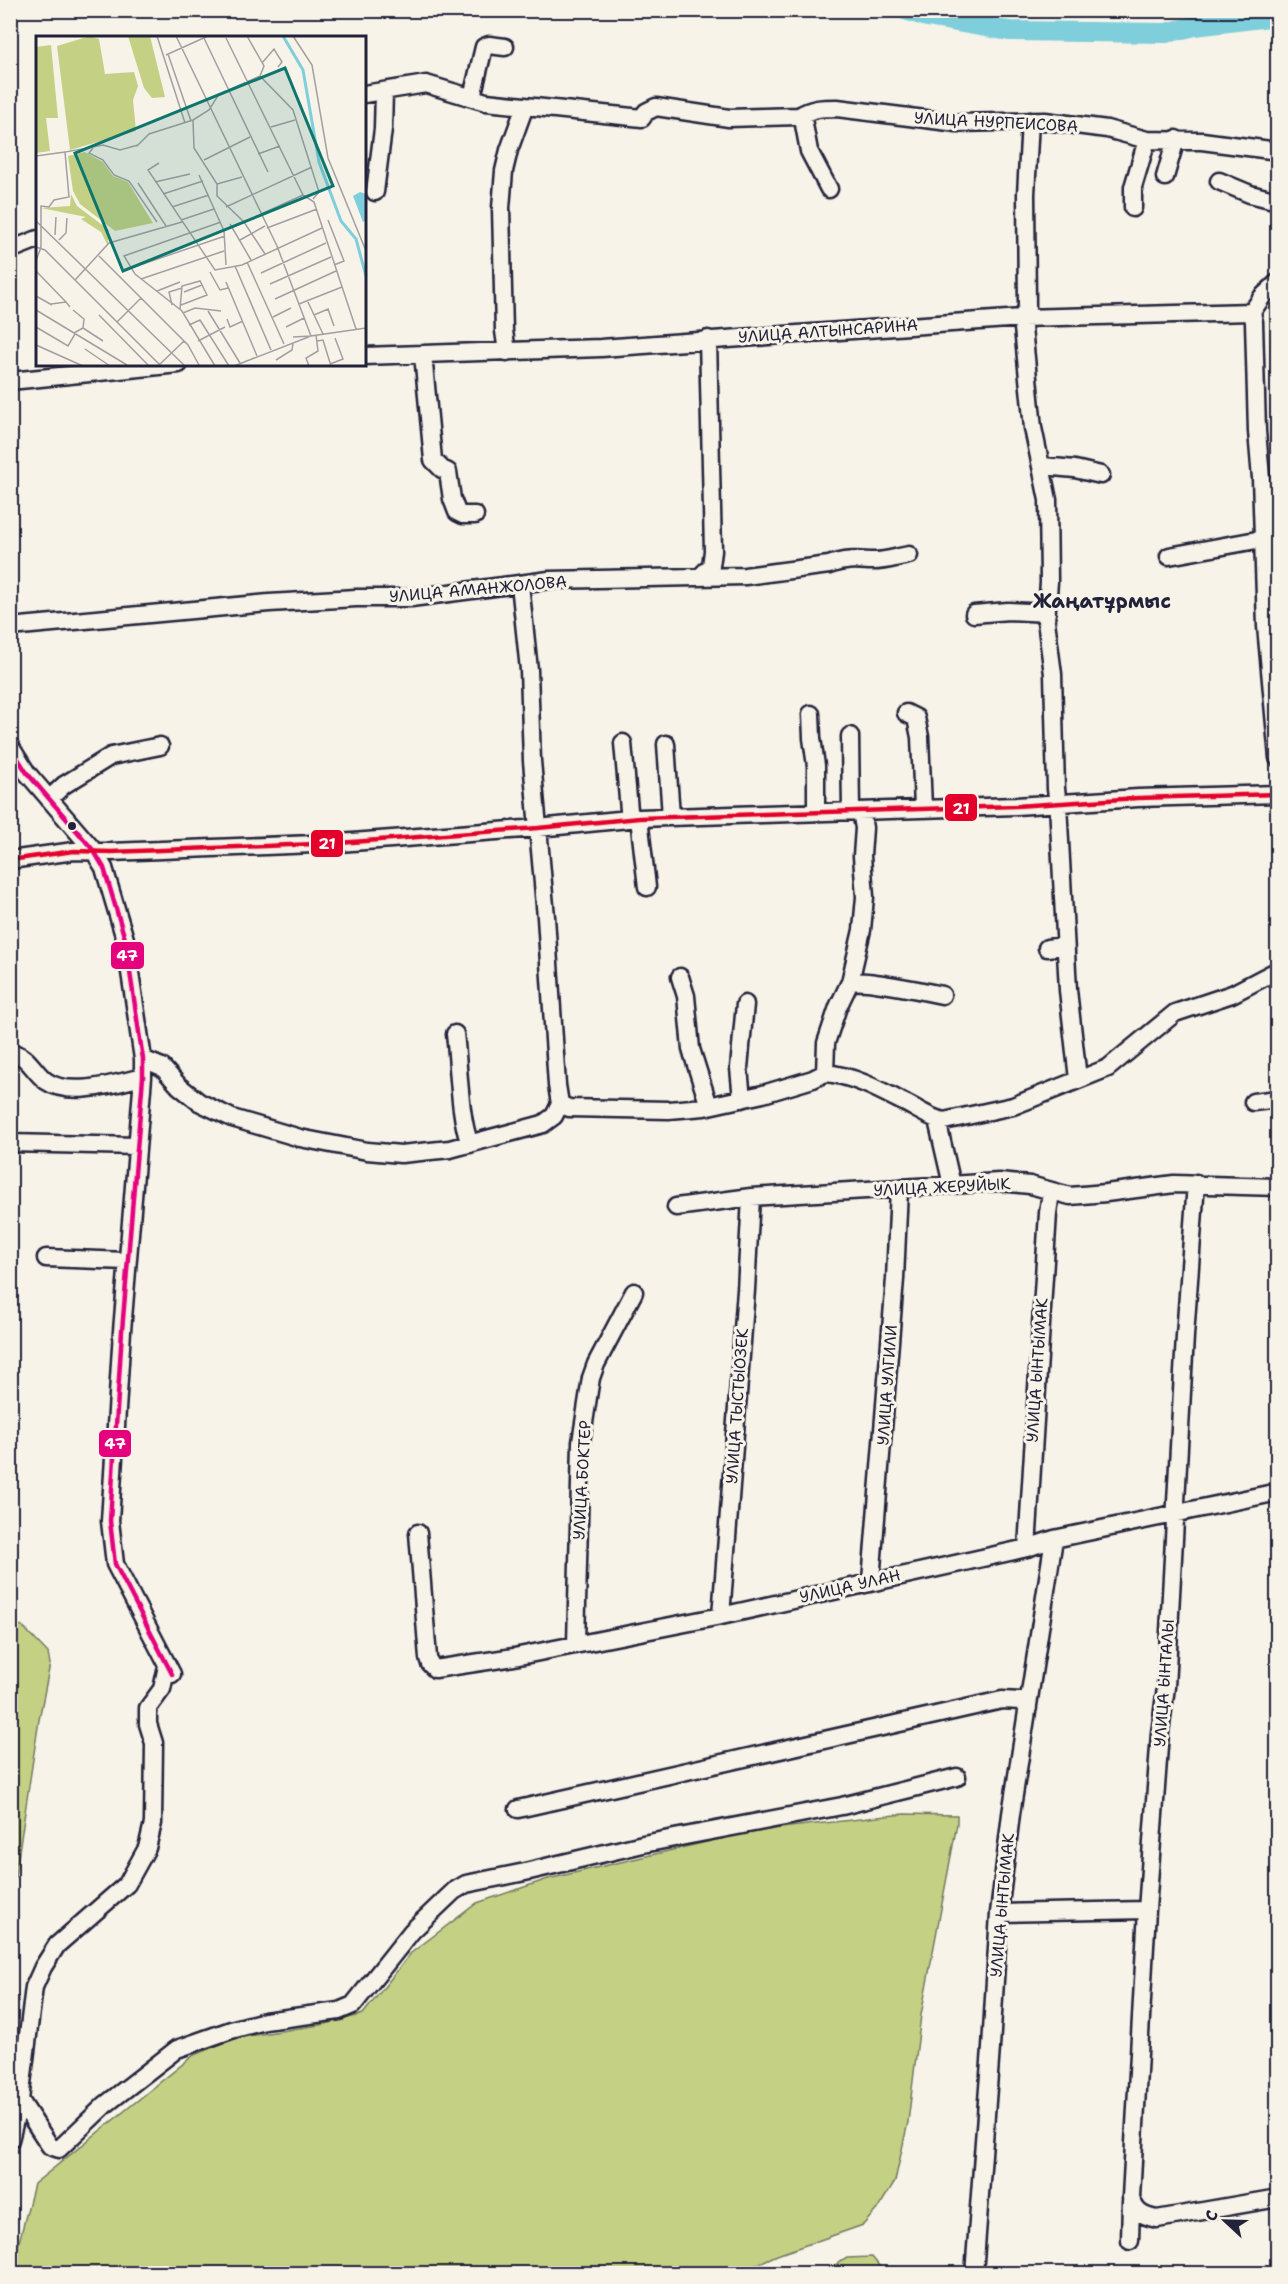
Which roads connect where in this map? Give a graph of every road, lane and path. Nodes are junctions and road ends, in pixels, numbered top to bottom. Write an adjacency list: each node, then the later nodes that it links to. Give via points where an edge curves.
1 (505, 47): 4 (street, via 484,47)
2 (384, 91): 3 (street, УЛИЦА НУРПЕИСОВА); 4 (street, УЛИЦА НУРПЕИСОВА, via 426,84); 14 (street)
3 (366, 94)
4 (472, 97): 5 (street, УЛИЦА НУРПЕИСОВА)
5 (525, 106): 6 (street, УЛИЦА НУРПЕИСОВА, via 642,118 656,107 729,118); 23 (street, via 503,180)
6 (802, 114): 7 (street, УЛИЦА НУРПЕИСОВА, via 827,108 957,123); 13 (street, via 809,151)
7 (1030, 121): 9 (street, УЛИЦА НУРПЕИСОВА, via 1107,129); 21 (street, via 1027,307)
8 (1176, 139): 9 (street, УЛИЦА НУРПЕИСОВА); 10 (street, УЛИЦА НУРПЕИСОВА); 11 (street)
9 (1147, 140): 16 (street, via 1133,187)
10 (1278, 151)
11 (1165, 177)
12 (1220, 181): 15 (street, via 1250,195)
13 (829, 189)
14 (375, 192)
15 (1278, 201)
16 (1133, 208)
17 (36, 240): 18 (street)
18 (10, 250)
19 (1278, 282): 20 (street)
20 (1252, 312): 21 (street, УЛИЦА АЛТЫНСАРИНА); 32 (street)
21 (1022, 318): 22 (street, УЛИЦА АЛТЫНСАРИНА); 29 (street, via 1030,403 1043,441)
22 (708, 339): 23 (street, УЛИЦА АЛТЫНСАРИНА); 35 (street, via 713,551 711,566)
23 (507, 352): 24 (street, УЛИЦА АЛТЫНСАРИНА)
24 (423, 354): 25 (street, УЛИЦА АЛТЫНСАРИНА); 31 (street, via 433,460 451,477 452,499 458,512)
25 (366, 356)
26 (145, 366): 27 (street)
27 (111, 368): 28 (street)
28 (10, 381)
29 (1042, 466): 30 (street); 37 (street, via 1048,500)
30 (1101, 475)
31 (475, 515)
32 (1262, 538): 34 (street); 47 (street)
33 (909, 555): 35 (street, УЛИЦА АМАНЖОЛОВА, via 745,576)
34 (1169, 556)
35 (702, 575): 36 (street, УЛИЦА АМАНЖОЛОВА)
36 (520, 584): 39 (street, УЛИЦА АМАНЖОЛОВА, via 411,598 269,603); 56 (street)
37 (1047, 613): 38 (street); 50 (street)
38 (974, 614)
39 (10, 627)
40 (906, 713): 51 (street, via 916,718 920,737)
41 (811, 714): 53 (street)
42 (850, 736): 52 (street)
43 (623, 743): 55 (street, via 630,810)
44 (666, 744): 54 (street)
45 (10, 746): 49 (street)
46 (160, 746): 49 (street, via 111,756)
47 (1278, 758)
48 (1278, 794): 50 (street)
49 (49, 799): 57 (street)
50 (1058, 804): 51 (street); 60 (street)
51 (923, 807): 52 (street)
52 (856, 811): 53 (street); 64 (street, via 864,828 865,897)
53 (816, 812): 54 (street)
54 (671, 816): 55 (street)
55 (636, 818): 56 (street); 59 (street)
56 (538, 828): 57 (street, via 339,843); 76 (street)
57 (94, 851): 58 (street, via 74,850); 69 (street, via 104,868 125,939)
58 (10, 860)
59 (647, 887)
60 (1065, 946): 61 (street); 72 (street)
61 (1047, 948)
62 (1278, 970): 72 (street, via 1232,994 1175,1013 1108,1068)
63 (680, 978): 77 (street, via 692,1048)
64 (850, 982): 65 (street); 70 (street, via 826,1043)
65 (942, 995)
66 (745, 1004): 73 (street, via 739,1068)
67 (455, 1034): 80 (street)
68 (10, 1053): 71 (street, via 25,1057 47,1082 62,1087 82,1088)
69 (143, 1059): 71 (street); 80 (street, via 162,1067 199,1102 272,1131 401,1154)
70 (825, 1073): 73 (street); 78 (street, via 852,1078)
71 (143, 1077): 81 (street)
72 (1078, 1079): 78 (street, via 1013,1106)
73 (742, 1099): 77 (street)
74 (1278, 1099): 75 (street)
75 (1253, 1102)
76 (560, 1104): 77 (street, via 569,1108 669,1110); 80 (street, via 554,1116 543,1124)
77 (709, 1106)
78 (937, 1120): 83 (street)
79 (10, 1143): 81 (street)
80 (470, 1144)
81 (137, 1146): 90 (street)
82 (1196, 1183): 84 (street, УЛИЦА ЖЕРУЙЫК); 86 (street, УЛИЦА ЖЕРУЙЫК, via 1106,1194 1070,1196); 93 (street, УЛИЦА ЫНТАЛЫ)
83 (952, 1185): 85 (street, УЛИЦА ЖЕРУЙЫК); 86 (street, УЛИЦА ЖЕРУЙЫК, via 999,1182)
84 (1278, 1187)
85 (899, 1189): 87 (street, УЛИЦА ЖЕРУЙЫК); 97 (street, УЛИЦА УЛГИЛИ)
86 (1051, 1192): 96 (street, УЛИЦА ЫНТЫМАК)
87 (751, 1197): 88 (street, УЛИЦА ЖЕРУЙЫК); 98 (street, УЛИЦА ТЫСТЫОЗЕК)
88 (676, 1207)
89 (46, 1258): 90 (street)
90 (128, 1261): 105 (street, via 110,1521 115,1564 169,1670 162,1689 148,1708 154,1743 153,1823 147,1848 127,1884 57,1945 43,1967 33,1988)
91 (634, 1292): 99 (street, УЛИЦА БОКТЕР, via 591,1377 581,1442)
92 (1278, 1492): 93 (street, УЛИЦА УЛАН)
93 (1174, 1514): 95 (street, УЛИЦА УЛАН); 103 (street, УЛИЦА ЫНТАЛЫ, via 1166,1687)
94 (418, 1533): 99 (street, УЛИЦА УЛАН, via 428,1658 435,1669)
95 (1054, 1539): 96 (street, УЛИЦА УЛАН); 100 (street, УЛИЦА ЫНТЫМАК)
96 (1028, 1548): 97 (street, УЛИЦА УЛАН)
97 (871, 1581): 98 (street, УЛИЦА УЛАН)
98 (721, 1616): 99 (street, УЛИЦА УЛАН)
99 (576, 1644)
100 (1029, 1708): 102 (street, via 1021,1701 1002,1700); 104 (street, УЛИЦА ЫНТЫМАК)
101 (957, 1777): 105 (street, via 842,1806 643,1844 466,1884 412,1931 353,2006 265,2021 177,2049 105,2104 58,2149 50,2146)
102 (518, 1809)
103 (1147, 1910): 104 (street); 107 (street, УЛИЦА ЫНТАЛЫ)
104 (999, 1913): 110 (street, УЛИЦА ЫНТЫМАК)
105 (20, 2100): 106 (street)
106 (10, 2140)
107 (1131, 2190): 108 (street, via 1137,2211 1157,2219); 109 (street, УЛИЦА ЫНТАЛЫ)
108 (1278, 2198)
109 (1130, 2241)
110 (974, 2274)

